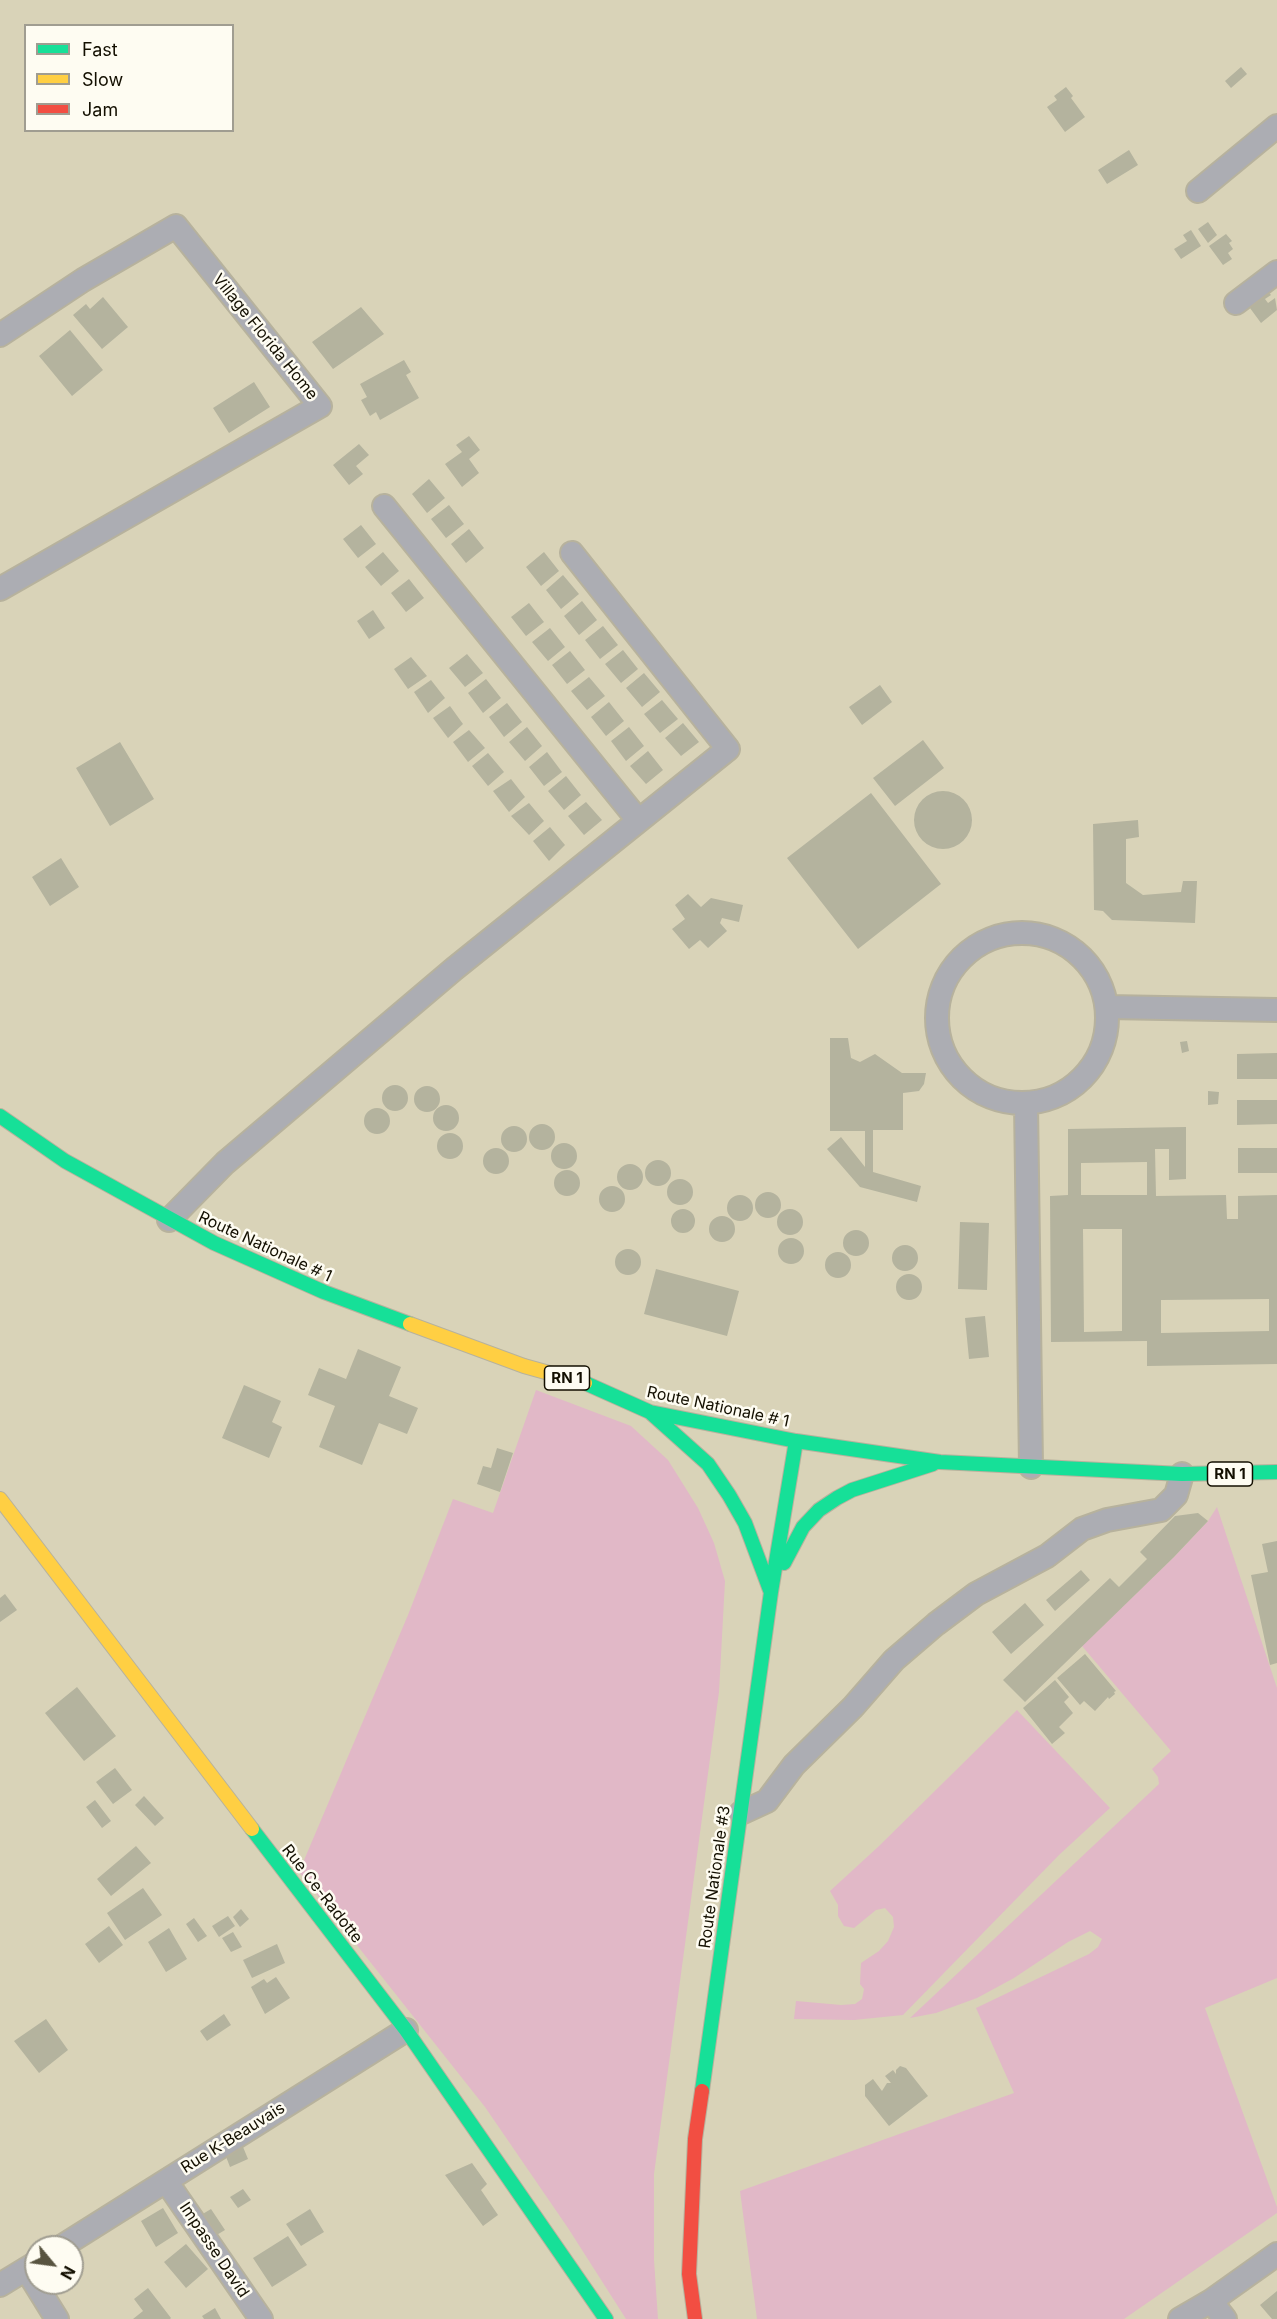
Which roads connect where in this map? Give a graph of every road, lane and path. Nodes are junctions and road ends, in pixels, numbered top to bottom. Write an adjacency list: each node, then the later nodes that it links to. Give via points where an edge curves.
1 (1277, 126): 2 (street)
2 (1198, 191)
3 (1277, 272): 4 (street)
4 (1236, 303)
5 (0, 335): 8 (street, Village Florida Home, via 83,280 176,226 320,405)
6 (384, 506): 9 (street)
7 (572, 554): 9 (street, via 728,749)
8 (0, 589)
9 (638, 820): 14 (street, via 225,1163)
10 (1107, 1007): 11 (street); 12 (street, via 1106,1035 1095,1062 1077,1083 1053,1097); 12 (street, via 1099,980 1083,957 1060,940 1033,932 995,937 978,944 956,963 942,988 936,1015 940,1043 953,1068 973,1088 998,1100)
11 (1277, 1010)
12 (1026, 1103): 18 (street)
13 (0, 1116): 14 (main road, Route Nationale # 1 / RN 1, via 65,1161)
14 (169, 1220): 15 (main road, Route Nationale # 1 / RN 1, via 324,1293 524,1365 577,1380)
15 (650, 1412): 16 (main road, Route Nationale # 1 / RN 1); 22 (main road, via 708,1464 729,1495 745,1523)
16 (796, 1441): 17 (main road, Route Nationale # 1 / RN 1); 22 (main road, Route Nationale #3)
17 (940, 1462): 18 (main road, Route Nationale # 1 / RN 1); 22 (main road, via 852,1490 819,1510 793,1544)
18 (1031, 1467): 20 (main road, Route Nationale # 1 / RN 1)
19 (1277, 1473): 20 (main road, Route Nationale # 1 / RN 1)
20 (1182, 1474): 23 (street, via 1176,1495 1161,1510 1082,1529 1047,1556 976,1594 936,1624 894,1659 853,1707 794,1765 767,1802)
21 (0, 1499): 24 (main road, Rue Ce-Radotte)
22 (771, 1592): 23 (main road, Route Nationale #3)
23 (741, 1813): 35 (main road, Route Nationale #3, via 695,2139 689,2274)
24 (390, 2039): 25 (street, Rue K-Beauvais); 34 (main road, Rue Ce-Radotte)
25 (166, 2181): 26 (street, Rue K-Beauvais); 33 (street, Impasse David)
26 (80, 2235)
27 (1277, 2254): 31 (street)
28 (24, 2270): 29 (street)
29 (0, 2285)
30 (45, 2295): 32 (street)
31 (1211, 2301): 36 (street); 37 (street)
32 (57, 2319)
33 (261, 2319)
34 (606, 2319)
35 (695, 2319)
36 (1180, 2319)
37 (1225, 2319)

